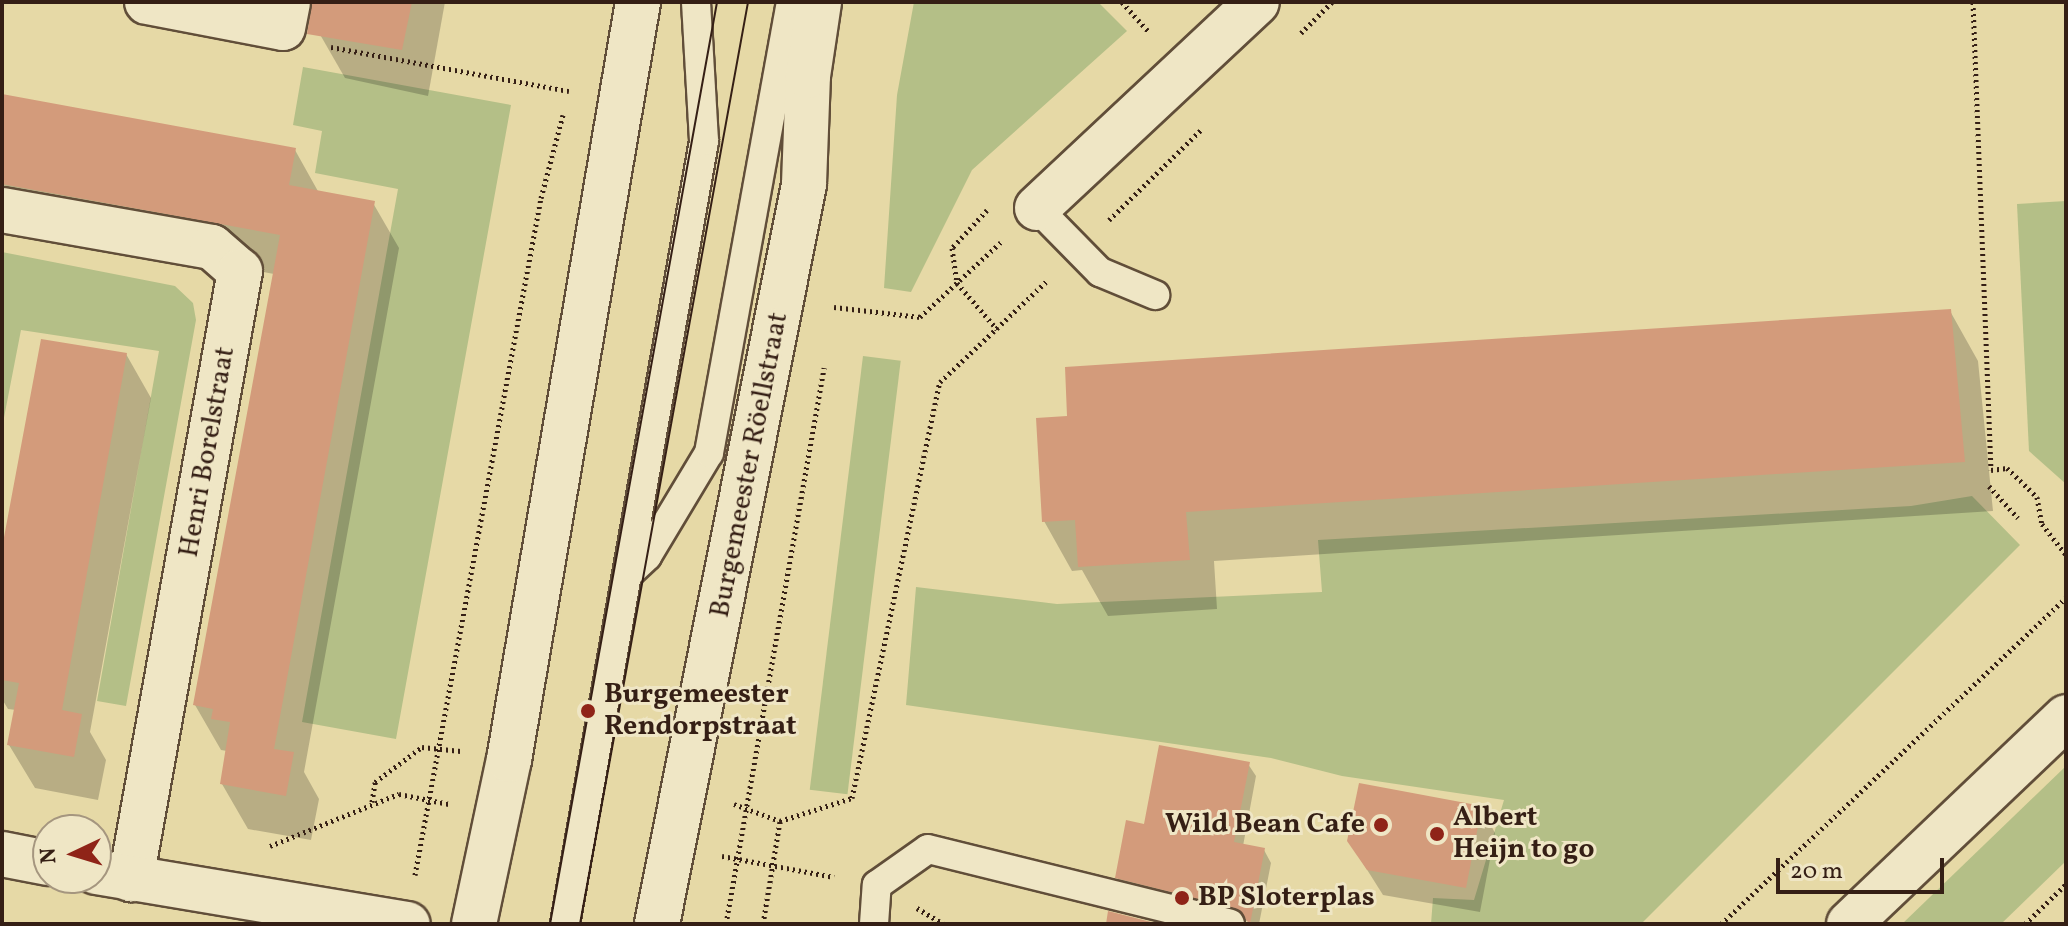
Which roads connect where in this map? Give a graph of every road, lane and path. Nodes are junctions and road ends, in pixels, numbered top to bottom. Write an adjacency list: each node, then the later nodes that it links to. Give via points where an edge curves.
1 (147, 2): 10 (main road)
2 (638, 2): 37 (main road, via 509,760)
3 (696, 2): 24 (lane, via 704,141)
4 (791, 2): 24 (lane, Burgemeester Röellstraat, via 709,453 647,556)
5 (819, 2): 39 (main road, Burgemeester Röellstraat, via 808,76 804,184)
6 (1122, 2): 11 (path)
7 (1257, 2): 16 (main road)
8 (1332, 2): 12 (path)
9 (1973, 2): 23 (path, via 1991,470 2007,468 2037,497 2042,524)
10 (285, 15): 14 (path, via 303,42)
11 (1152, 36)
12 (1288, 45)
13 (573, 77): 14 (path)
14 (569, 91): 27 (path, via 541,198)
15 (1211, 121): 18 (path)
16 (1037, 208): 18 (lane); 20 (path, via 920,317)
17 (2, 210): 34 (main road, Henri Borelstraat, via 212,247 240,271)
18 (1078, 251): 19 (lane, via 1100,272); 41 (path, via 940,382 852,798 780,821)
19 (1155, 295)
20 (834, 307)
21 (1989, 486): 22 (path)
22 (2018, 518)
23 (2066, 555)
24 (627, 575): 38 (lane)
25 (2066, 598): 44 (path)
26 (2066, 717): 45 (main road)
27 (438, 747): 28 (path); 29 (path, via 422,747 375,782)
28 (429, 800): 29 (path, via 399,794); 36 (path)
29 (372, 802): 31 (path)
30 (747, 806): 40 (path)
31 (261, 851)
32 (2, 854): 33 (main road)
33 (32, 860)
34 (114, 875): 36 (main road)
35 (2066, 884): 46 (path)
36 (407, 924)
37 (474, 924)
38 (565, 924)
39 (657, 924)
40 (726, 924)
41 (763, 924)
42 (874, 924): 43 (lane, via 877,885 928,849)
43 (1230, 924)
44 (1721, 924)
45 (1849, 924)
46 (2025, 924)

